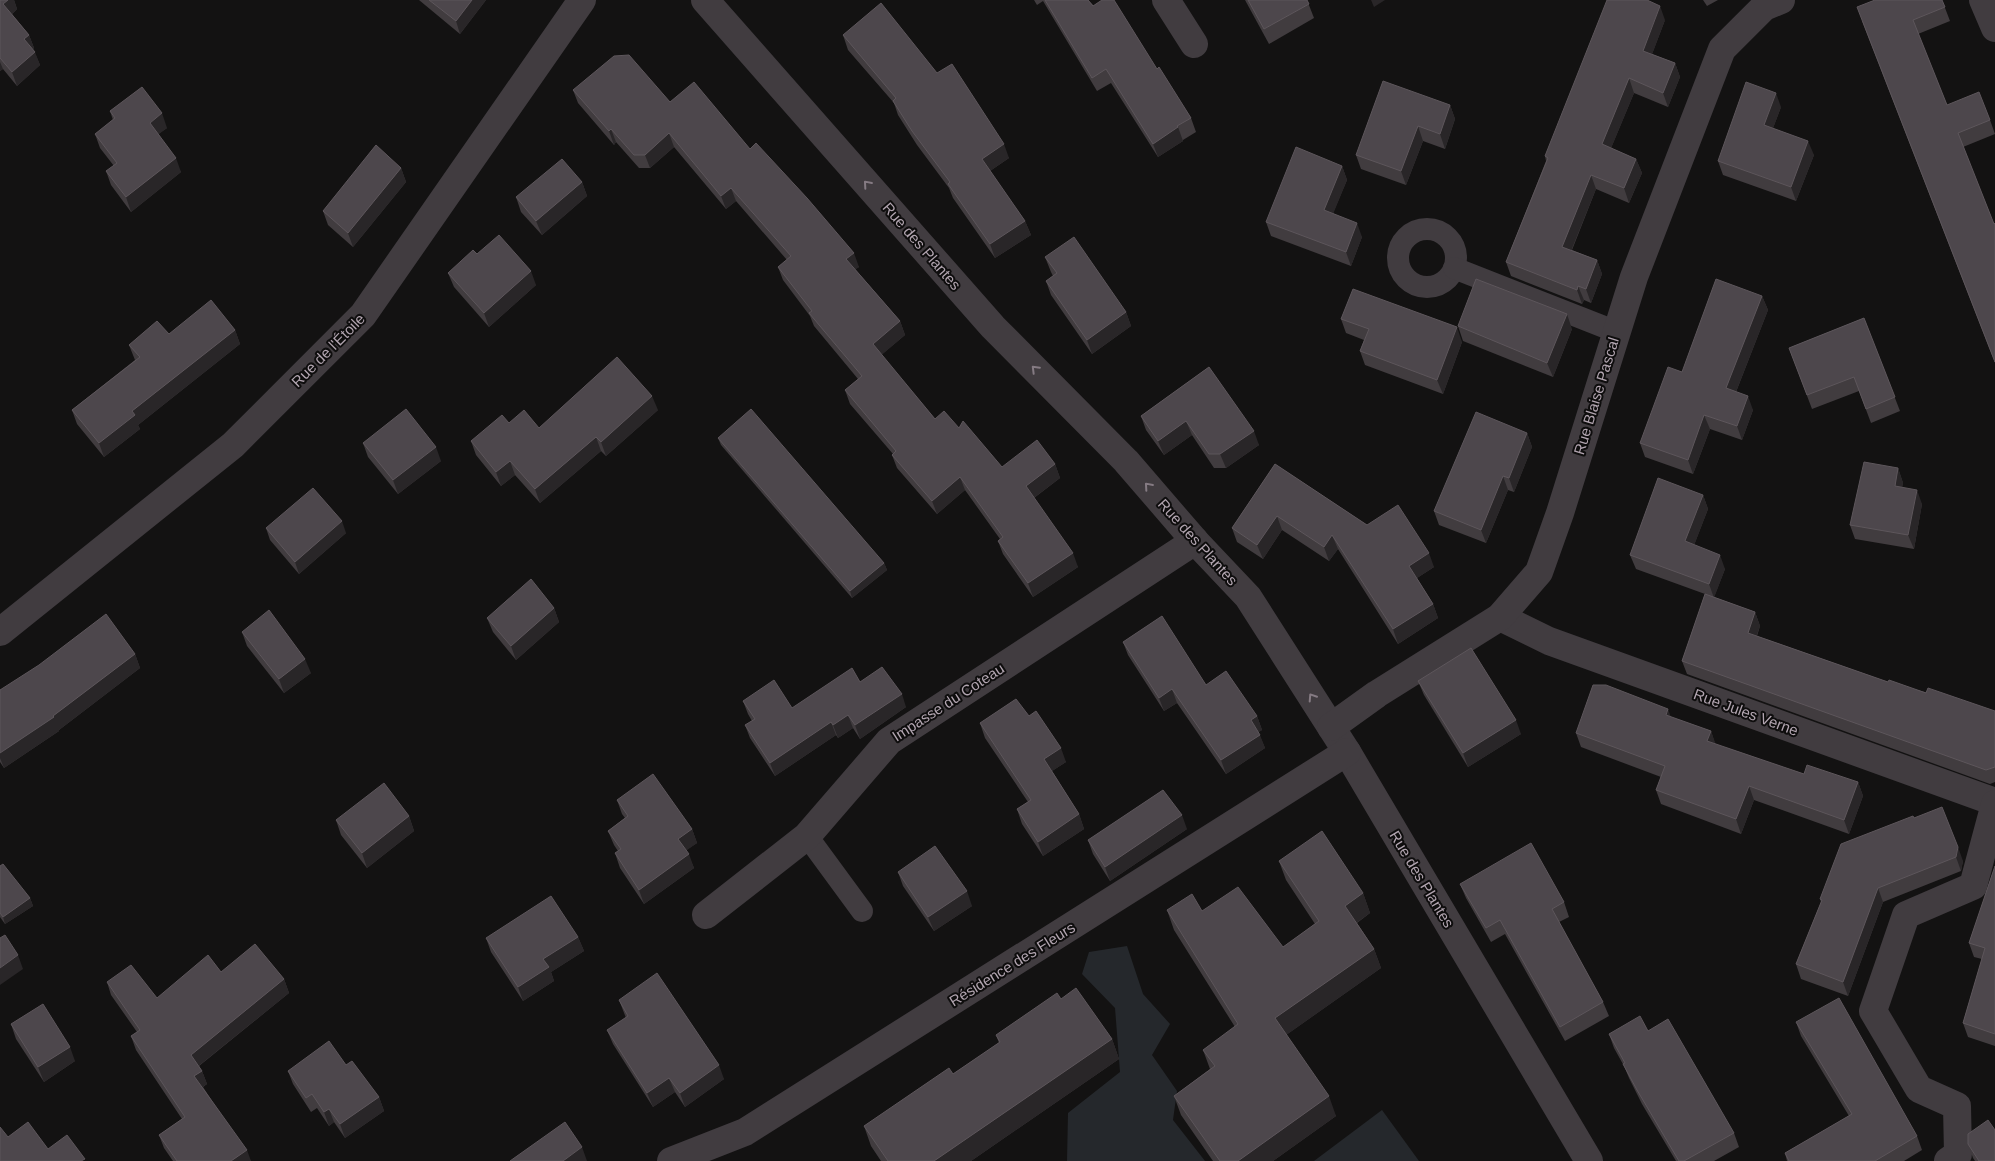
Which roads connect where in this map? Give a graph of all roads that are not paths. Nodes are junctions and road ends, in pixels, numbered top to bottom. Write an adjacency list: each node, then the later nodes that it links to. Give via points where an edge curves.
1 (582, 0): 12 (street, Rue de l'Étoile, via 364,315 233,445)
2 (705, 0): 10 (street, Rue des Plantes, one-way to 2, via 1126,461 993,327)
3 (1166, 0): 7 (street)
4 (1780, 0): 9 (street, Rue Blaise Pascal, via 1764,7 1722,49 1634,277)
5 (1984, 0): 6 (street)
6 (1995, 28)
7 (1194, 44)
8 (1454, 268): 9 (lane)
9 (1617, 332): 11 (street, Rue Blaise Pascal, via 1539,572)
10 (1196, 541): 13 (street, Rue des Plantes, one-way to 10, via 1248,597); 16 (street, Impasse du Coteau, via 889,741)
11 (1500, 617): 13 (street, Rue Blaise Pascal, via 1377,694); 15 (street, Rue Jules Verne, via 1549,641)
12 (0, 632)
13 (1331, 728): 14 (street, Rue des Plantes)
14 (1347, 752): 19 (street, Résidence des Fleurs, via 745,1132); 20 (street, Rue des Plantes)
15 (1995, 803): 21 (street, Rue Jules Verne, via 1973,886 1906,915 1872,1011 1919,1089 1957,1106 1958,1154)
16 (807, 836): 17 (lane); 18 (street, Impasse du Coteau)
17 (862, 911)
18 (706, 915)
19 (670, 1161)
20 (1590, 1161)
21 (1948, 1161)

